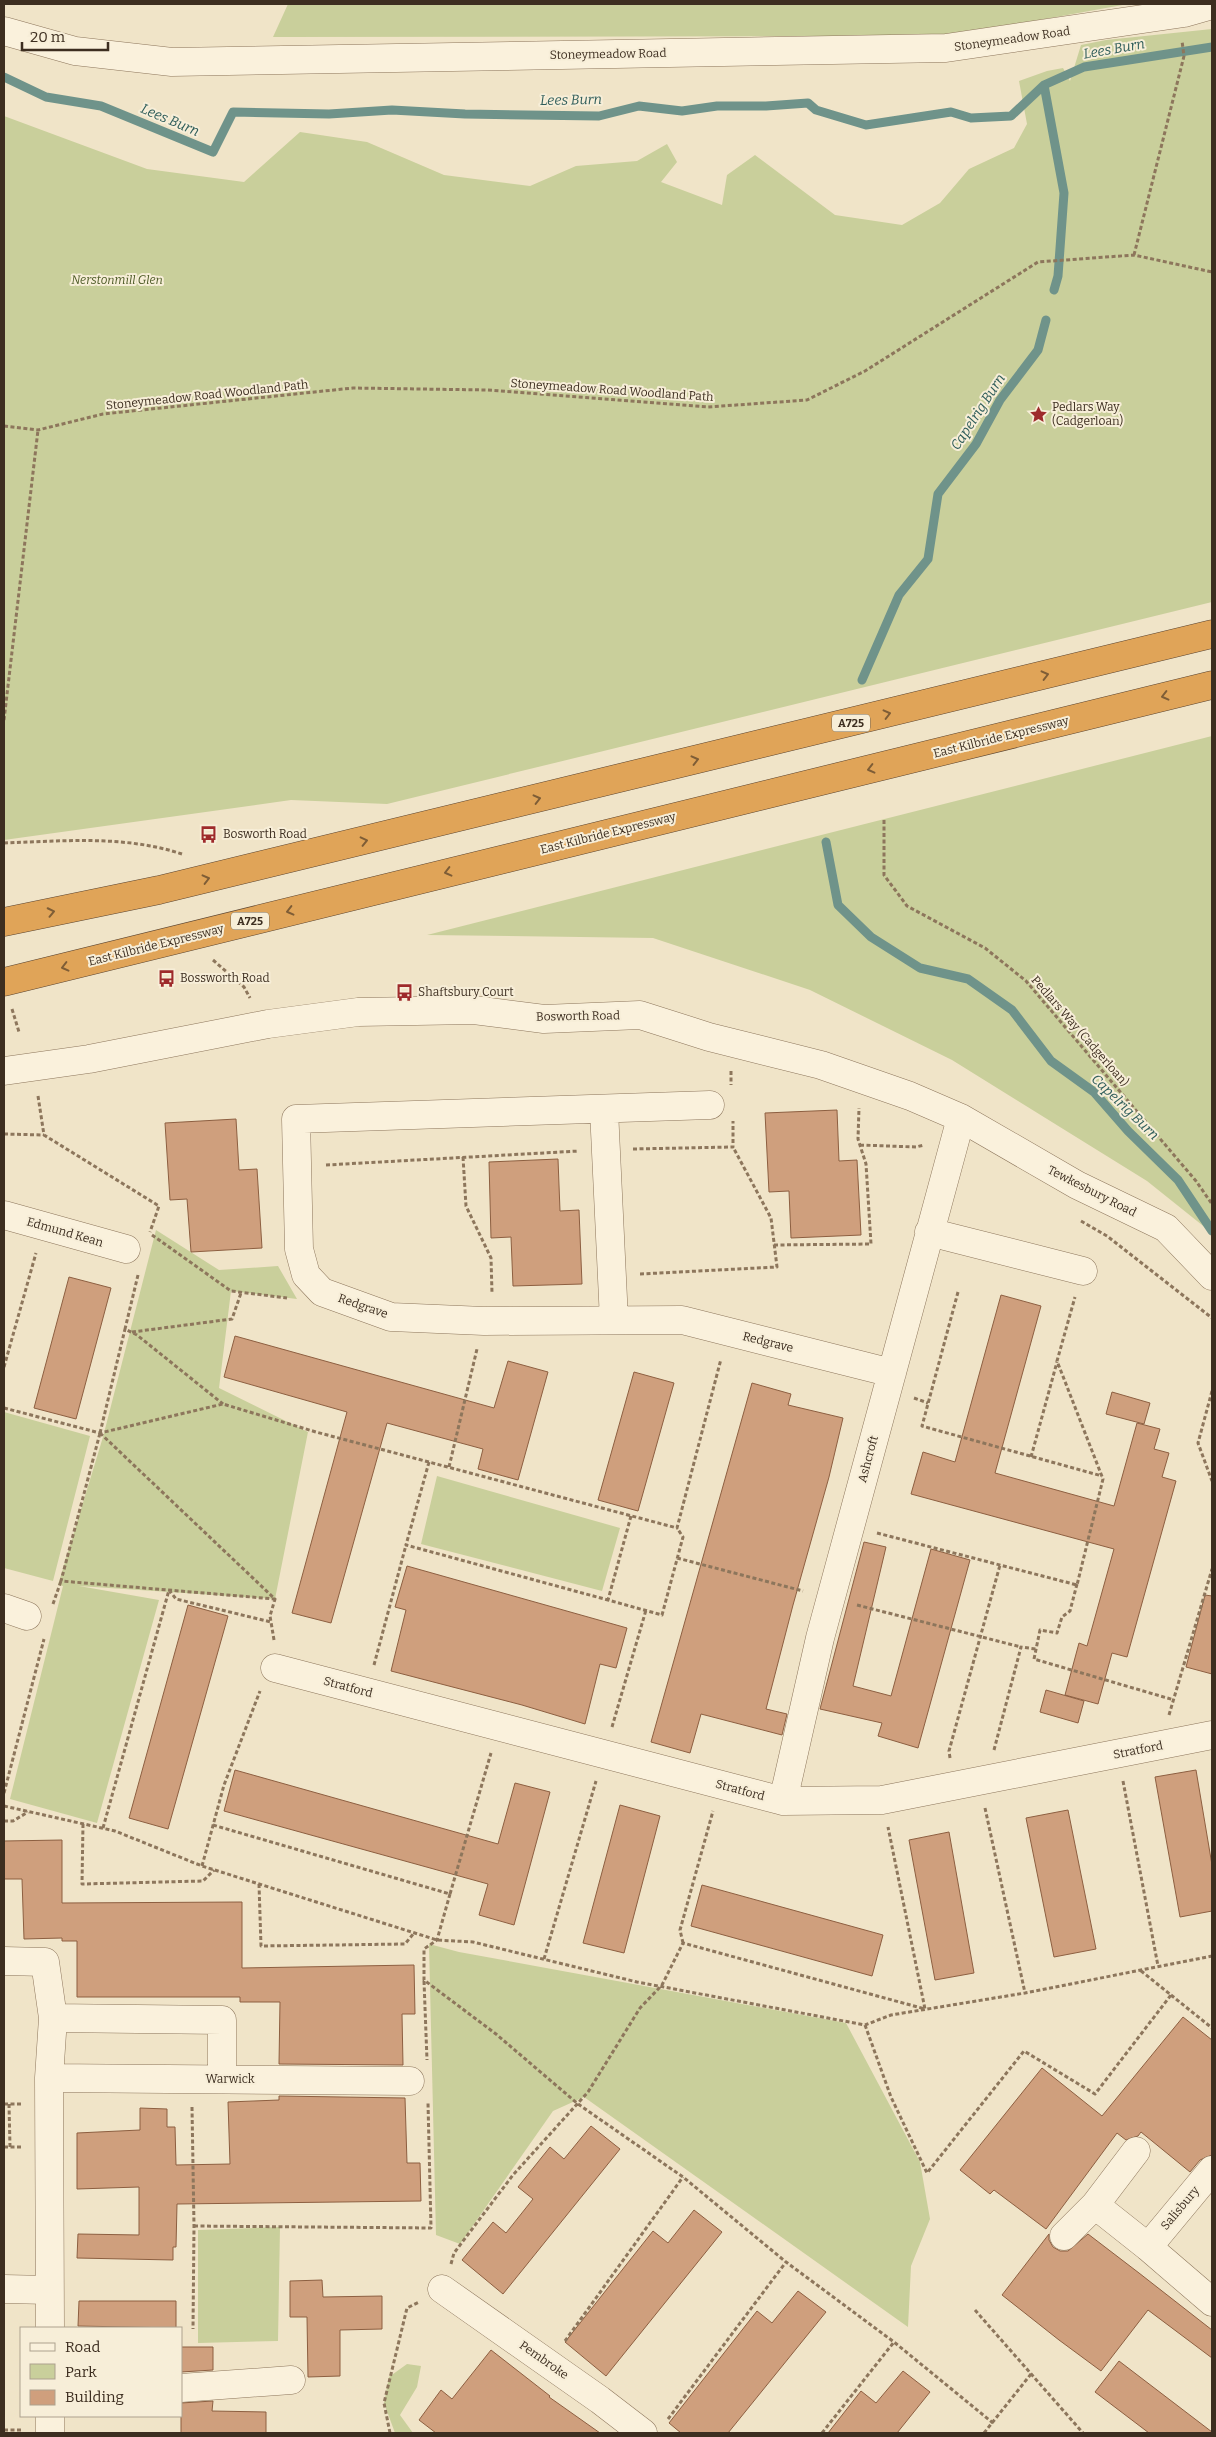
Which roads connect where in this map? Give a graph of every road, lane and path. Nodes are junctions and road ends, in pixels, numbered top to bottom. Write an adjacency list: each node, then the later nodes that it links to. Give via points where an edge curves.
1 (1212, 5): 2 (street, Stoneymeadow Road, via 1184,13 946,48 172,62 75,51)
2 (4, 31)
3 (1183, 51): 4 (path)
4 (1134, 255): 5 (path, Stoneymeadow Road Woodland Path); 7 (path, Stoneymeadow Road Woodland Path, via 1038,262 865,371 807,400 708,407 488,390 353,388 103,414)
5 (1212, 272)
6 (4, 426): 7 (path, Stoneymeadow Road Woodland Path)
7 (38, 430): 10 (path)
8 (1212, 634): 14 (highway, A725, one-way to 8, via 158,890)
9 (1212, 685): 15 (highway, East Kilbride Expressway / A725, one-way to 15)
10 (4, 720)
11 (884, 820): 35 (path, Pedlars Way (Cadgerloan), via 884,875 907,906 986,948 1026,981)
12 (4, 844): 13 (path, via 102,840 166,848)
13 (183, 854)
14 (4, 922)
15 (190, 936): 16 (highway, East Kilbride Expressway / A725, one-way to 16); 17 (path, via 244,988)
16 (7, 992): 18 (path)
17 (268, 1024): 20 (street, Bosworth Road, via 89,1059); 21 (street, Bosworth Road, via 358,1012 474,1010 544,1019 640,1015 709,1037 821,1065)
18 (19, 1032)
19 (731, 1069): 22 (path)
20 (4, 1071)
21 (860, 1079): 26 (street, Bosworth Road); 29 (path)
22 (731, 1088)
23 (38, 1096): 28 (path)
24 (604, 1110): 25 (street); 31 (street); 34 (street, Redgrave, via 296,1119)
25 (721, 1111): 30 (path)
26 (961, 1118): 32 (street, Ashcroft); 45 (street, Tewkesbury Road, via 1077,1185 1166,1228)
27 (4, 1134): 28 (path)
28 (44, 1135): 40 (path, via 158,1206)
29 (860, 1145): 32 (path, via 916,1147 929,1143); 41 (path, via 866,1164 870,1244)
30 (733, 1147): 31 (path); 41 (path, via 771,1218)
31 (606, 1150): 33 (path); 44 (street)
32 (951, 1152): 39 (street, Ashcroft)
33 (463, 1157): 34 (path); 51 (path, via 466,1206 491,1258)
34 (298, 1166): 46 (street, Redgrave, via 299,1249 306,1275)
35 (1212, 1204)
36 (4, 1215): 38 (street, Edmund Kean)
37 (1072, 1216): 49 (path, via 1107,1236)
38 (44, 1226): 42 (street, Edmund Kean); 56 (path)
39 (929, 1232): 43 (street); 57 (street, Ashcroft)
40 (149, 1234): 42 (path); 48 (path, via 231,1291)
41 (774, 1245): 44 (path, via 777,1267)
42 (135, 1252): 52 (path)
43 (1083, 1271): 55 (path)
44 (612, 1275): 50 (street)
45 (1212, 1276)
46 (322, 1292): 48 (path, via 297,1299); 51 (street, Redgrave, via 391,1317)
47 (958, 1292): 62 (path, via 922,1426)
48 (241, 1293): 53 (path, via 232,1318)
49 (1212, 1318)
50 (614, 1320): 51 (street, Redgrave); 54 (street, Redgrave, via 682,1320)
51 (488, 1321): 64 (path)
52 (125, 1329): 53 (path); 61 (path)
53 (132, 1332): 59 (path)
54 (728, 1332): 57 (street, Redgrave); 69 (path)
55 (1057, 1361): 62 (path); 65 (path)
56 (4, 1367)
57 (892, 1373): 68 (street, Ashcroft)
58 (1212, 1391): 66 (path, via 1198,1443)
59 (223, 1404): 61 (path); 63 (path)
60 (4, 1408): 61 (path)
61 (100, 1433): 73 (path); 76 (path)
62 (1031, 1457): 65 (path)
63 (429, 1462): 64 (path); 70 (path)
64 (449, 1467): 67 (path)
65 (1102, 1476): 74 (path)
66 (1212, 1481)
67 (631, 1516): 69 (path); 77 (path)
68 (850, 1526): 71 (path); 95 (street, Ashcroft, via 820,1638)
69 (678, 1528): 79 (path, via 683,1537 662,1615)
70 (406, 1545): 77 (path); 84 (path)
71 (1000, 1565): 74 (path); 91 (path, via 950,1751)
72 (1212, 1569): 85 (path)
73 (61, 1582): 75 (path); 78 (path)
74 (1077, 1583): 82 (path, via 1070,1611 1062,1618 1057,1633 1040,1630)
75 (168, 1590): 76 (path); 81 (path, via 176,1599); 101 (path)
76 (274, 1599): 81 (path)
77 (608, 1600): 79 (path)
78 (53, 1604): 80 (path); 80 (path)
79 (646, 1610): 89 (path)
80 (32, 1617): 93 (path)
81 (271, 1622): 83 (path, via 274,1641)
82 (1036, 1649): 85 (path, via 1034,1659); 91 (path, via 1021,1647 993,1756)
83 (272, 1667): 84 (street, Stratford); 100 (path, via 224,1785)
84 (366, 1692): 86 (street, Stratford)
85 (1174, 1700): 88 (path)
86 (498, 1727): 89 (street, Stratford); 105 (path)
87 (1212, 1735): 88 (street, Stratford)
88 (1160, 1746): 90 (street, Stratford)
89 (604, 1754): 92 (street, Stratford); 110 (path)
90 (1117, 1754): 91 (street, Stratford); 112 (path)
91 (977, 1781): 94 (street, Stratford); 116 (path)
92 (720, 1784): 95 (street, Stratford); 108 (path, via 680,1930)
93 (4, 1793)
94 (882, 1800): 95 (street, Stratford); 118 (path)
95 (783, 1801)
96 (4, 1806): 97 (path)
97 (28, 1811): 98 (path, via 13,1821); 99 (path)
98 (4, 1821)
99 (83, 1824): 101 (path); 103 (path, via 82,1884 203,1881)
100 (213, 1825): 102 (path); 105 (path)
101 (103, 1828): 102 (path)
102 (202, 1866): 103 (path)
103 (214, 1870): 104 (path)
104 (259, 1884): 106 (path); 106 (path, via 261,1946 405,1944)
105 (450, 1894): 107 (path)
106 (414, 1933): 107 (path)
107 (437, 1940): 110 (path, via 473,1942); 114 (path, via 424,1948)
108 (683, 1943): 115 (path); 118 (path)
109 (1212, 1956): 112 (path)
110 (544, 1959): 115 (path)
111 (4, 1961): 119 (street, via 45,1962)
112 (1158, 1966): 113 (path)
113 (1139, 1970): 116 (path); 117 (path)
114 (424, 1980): 125 (path); 127 (path, via 496,2034)
115 (662, 1986): 120 (path); 127 (path, via 640,2008)
116 (1025, 1993): 118 (path)
117 (1172, 1995): 120 (path, via 1095,2094 1024,2051 927,2173 890,2097); 121 (path)
118 (925, 2010): 120 (path, via 891,2015)
119 (52, 2018): 122 (street); 124 (street, via 222,2020)
120 (865, 2025)
121 (1212, 2028)
122 (49, 2078): 123 (street, Warwick); 139 (street)
123 (191, 2079): 124 (street, Warwick); 133 (path)
124 (222, 2079): 125 (street, Warwick)
125 (422, 2080): 133 (path, via 431,2228)
126 (9, 2104): 128 (path)
127 (578, 2104): 131 (path); 138 (path, via 513,2176 454,2253)
128 (10, 2147)
129 (1136, 2151): 132 (street)
130 (1212, 2170): 135 (street, Salisbury)
131 (683, 2177): 136 (path); 145 (path)
132 (1095, 2205): 134 (street); 135 (street)
133 (194, 2226): 143 (path)
134 (1064, 2236)
135 (1148, 2246): 140 (street)
136 (786, 2262): 144 (path); 151 (path)
137 (4, 2289): 139 (street)
138 (442, 2289): 145 (street, Pembroke); 153 (path, via 407,2308 384,2403)
139 (49, 2290): 142 (street)
140 (1212, 2302)
141 (976, 2310): 146 (path)
142 (50, 2327)
143 (193, 2328)
144 (894, 2342): 150 (path); 154 (path)
145 (548, 2364): 151 (street, Pembroke)
146 (1031, 2374): 150 (path); 156 (path)
147 (291, 2380): 148 (street)
148 (182, 2388)
149 (50, 2417): 152 (street)
150 (993, 2423): 155 (path)
151 (653, 2429)
152 (50, 2433)
153 (391, 2433)
154 (822, 2433)
155 (984, 2433)
156 (1083, 2433)

